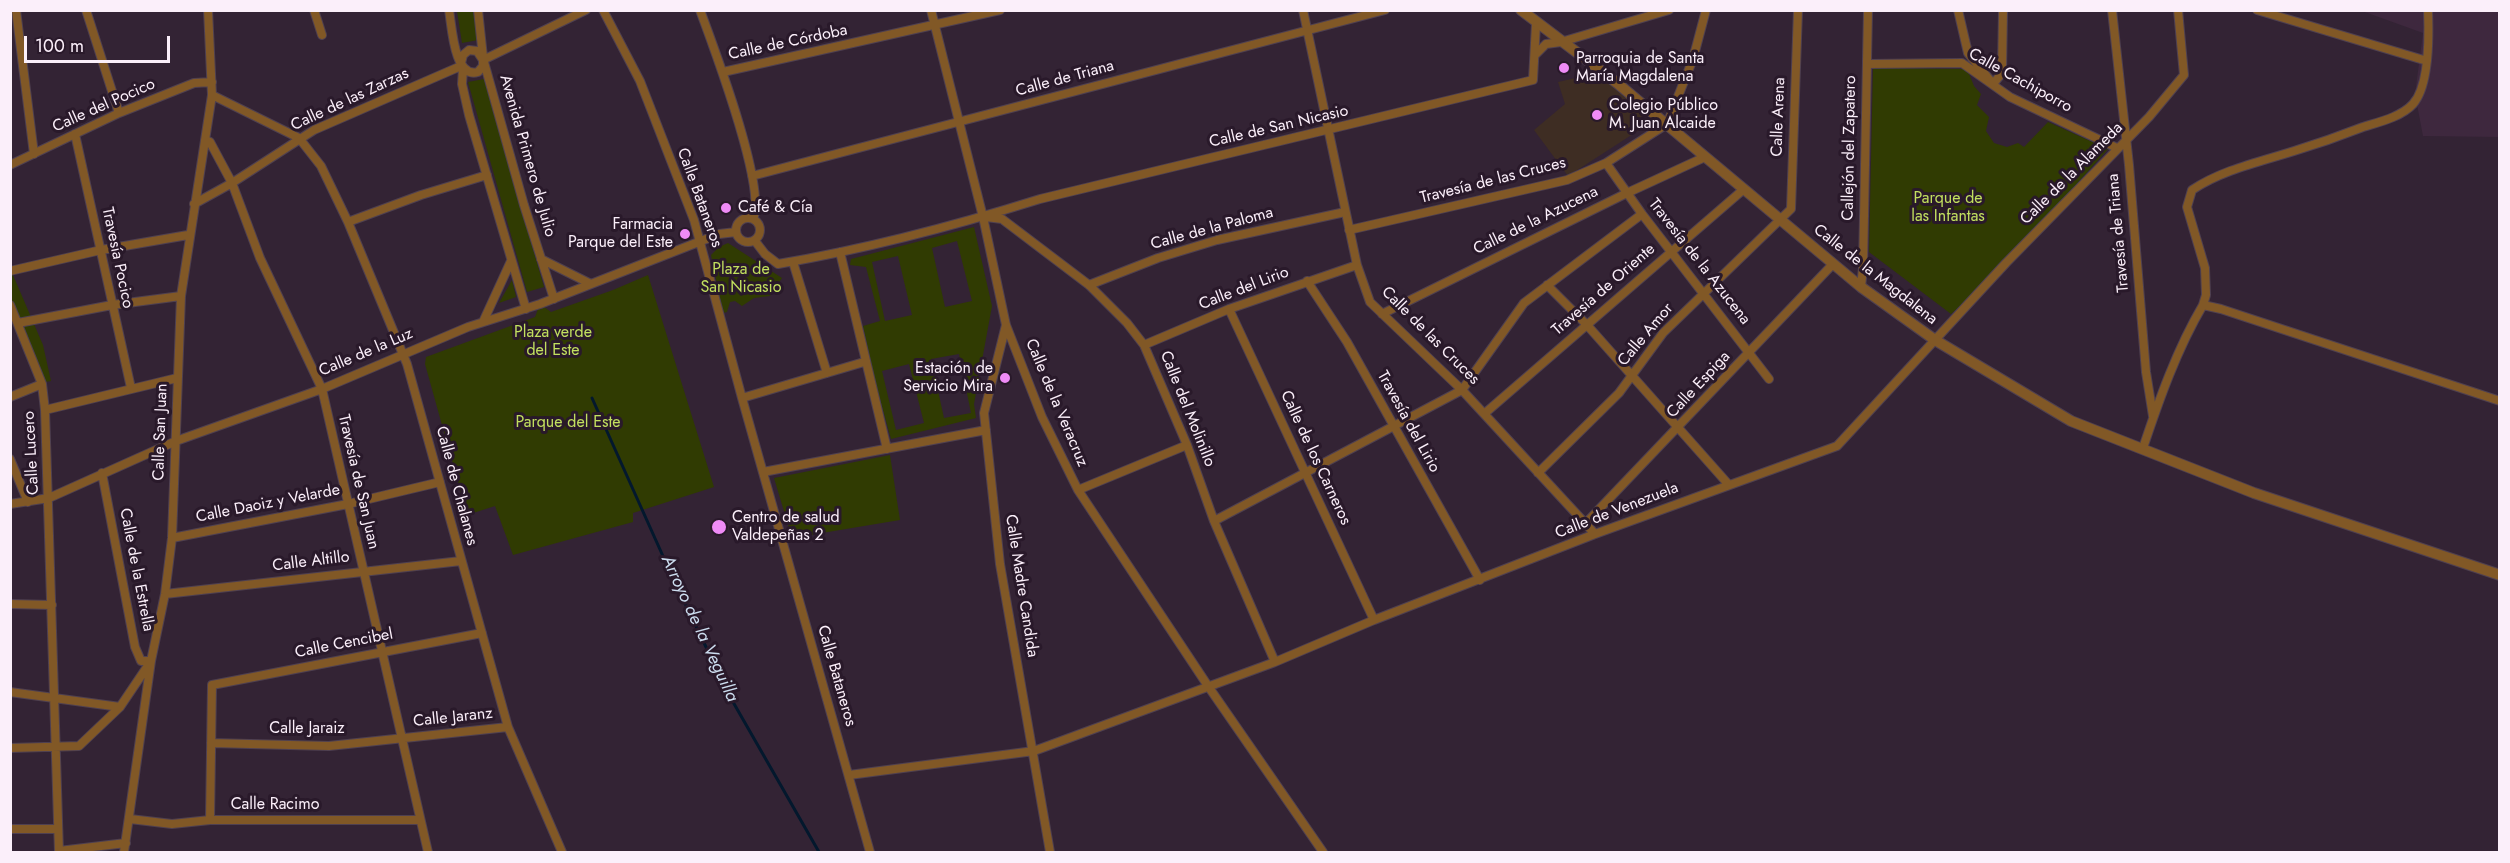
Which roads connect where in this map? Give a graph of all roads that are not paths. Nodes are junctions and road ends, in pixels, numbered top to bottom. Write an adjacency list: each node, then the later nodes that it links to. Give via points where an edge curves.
1 (15, 10): 48 (street)
2 (86, 10): 39 (street)
3 (208, 10): 36 (street, Calle San Juan)
4 (314, 10): 28 (street)
5 (449, 10): 34 (street)
6 (478, 10): 31 (street, Avenida Primero de Julio)
7 (586, 10): 31 (street)
8 (603, 10): 67 (street, Calle Bataneros, via 640,81)
9 (700, 10): 35 (street)
10 (930, 10): 26 (street, Calle de la Veracruz)
11 (1000, 10): 26 (street, Calle de Córdoba)
12 (1303, 10): 27 (street, Calle de las Cruces)
13 (1385, 10): 27 (street, Calle de Triana)
14 (1521, 10): 25 (street, Calle de la Magdalena)
15 (1669, 10): 29 (street)
16 (1706, 10): 41 (street, via 1693,59)
17 (1798, 10): 62 (street, Calle Arena, via 1791,209)
18 (1868, 10): 33 (street, Callejón del Zapatero)
19 (1958, 10): 37 (street, via 1968,53)
20 (2003, 10): 37 (street, via 2002,73)
21 (2112, 10): 46 (street, Travesía de Triana)
22 (2178, 10): 46 (street, Calle de la Alameda, via 2184,75)
23 (2257, 10): 32 (street)
24 (2428, 10): 32 (street)
25 (1536, 24): 29 (street, Calle de la Magdalena); 30 (street)
26 (935, 26): 35 (street, Calle de Córdoba); 40 (street, Calle de la Veracruz)
27 (1308, 31): 40 (street, Calle de Triana); 42 (street, Calle de las Cruces)
28 (322, 35)
29 (1562, 42): 30 (street, via 1546,44); 41 (street, Calle de la Magdalena)
30 (1535, 54): 42 (street, Calle de San Nicasio, via 1533,80)
31 (483, 60): 34 (street, via 478,72 470,73); 34 (street, via 477,51 469,50 462,55); 72 (street, Avenida Primero de Julio)
32 (2427, 61): 87 (street, via 2413,104 2392,117 2250,164 2192,190 2187,207 2205,268)
33 (1867, 64): 37 (street, Calle Cachiporro, via 1962,63); 82 (street, Callejón del Zapatero)
34 (462, 66): 44 (street, Calle de las Zarzas); 52 (street, via 462,84)
35 (723, 72): 53 (street)
36 (212, 82): 38 (street, Calle San Juan); 39 (street, Calle del Pocico, via 194,83)
37 (1993, 84): 47 (street, Calle Cachiporro, via 2010,97)
38 (212, 95): 44 (street); 45 (street, Calle San Juan)
39 (119, 113): 43 (street, Calle del Pocico)
40 (959, 121): 53 (street, Calle de Triana); 60 (street, Calle de la Veracruz)
41 (1666, 123): 49 (street, Calle de la Magdalena); 50 (street, Travesía de las Cruces)
42 (1329, 131): 58 (street, Calle de las Cruces); 60 (street, Calle de San Nicasio, via 1040,199)
43 (75, 134): 48 (street, Calle del Pocico); 69 (street, Travesía Pocico)
44 (299, 138): 54 (street, Calle de las Zarzas); 63 (street, Calle de Chalanes, via 321,166)
45 (205, 140): 54 (street, Travesía de San Juan, via 210,142); 57 (street, Calle San Juan)
46 (2124, 141): 47 (street, Calle de la Alameda); 114 (street, Travesía de Triana)
47 (2117, 148): 96 (street, Calle de la Alameda)
48 (34, 154): 51 (street, Calle del Pocico)
49 (1705, 157): 55 (street, Calle de la Magdalena); 56 (street, Calle de la Azucena)
50 (1605, 163): 56 (street, Travesía de la Azucena); 64 (street, Travesía de las Cruces, via 1567,180)
51 (10, 165)
52 (487, 175): 63 (street); 73 (street)
53 (752, 176): 61 (street, via 757,209)
54 (232, 183): 57 (street, Calle de las Zarzas); 107 (street, Travesía de San Juan, via 260,258)
55 (1744, 189): 62 (street, Calle de la Magdalena); 70 (street, Travesía de Oriente)
56 (1627, 193): 59 (street, Travesía de la Azucena); 91 (street, Calle de la Azucena)
57 (194, 204): 66 (street, Calle San Juan)
58 (1345, 212): 64 (street, Calle de las Cruces); 80 (street, Calle de la Paloma, via 1216,240)
59 (1642, 214): 70 (street, Travesía de la Azucena); 81 (street)
60 (983, 217): 71 (street); 80 (street, Calle del Molinillo, via 1002,219); 94 (street, Calle de la Veracruz)
61 (753, 219): 65 (street, via 741,220); 68 (street, via 760,230)
62 (1781, 220): 75 (street, Calle de la Magdalena); 83 (street, Calle Amor)
63 (348, 222): 99 (street, Calle de Chalanes)
64 (1349, 231): 76 (street, Calle de las Cruces)
65 (735, 232): 67 (street, Calle de la Luz); 68 (street, via 743,242)
66 (188, 235): 69 (street); 84 (street, Calle San Juan)
67 (700, 241): 79 (street, Calle de la Luz); 110 (street, Calle Bataneros)
68 (755, 241): 74 (street, via 772,261)
69 (101, 250): 77 (street); 86 (street, Travesía Pocico)
70 (1671, 251): 83 (street, Travesía de la Azucena); 95 (street, Travesía de Oriente)
71 (840, 252): 74 (street); 100 (street)
72 (541, 259): 79 (street, Avenida Primero de Julio); 85 (street, Avenida Primero de Julio)
73 (511, 261): 89 (street); 92 (street)
74 (793, 262): 101 (street)
75 (1833, 264): 82 (street, Calle de la Magdalena); 98 (street, Calle Espiga)
76 (1357, 265): 78 (street, Calle del Lirio); 91 (street, Calle de las Cruces, via 1370,302)
77 (10, 271)
78 (1306, 281): 90 (street, Calle del Lirio); 115 (street, Travesía del Lirio, via 1347,342)
79 (591, 284): 85 (street, Calle de la Luz)
80 (1089, 285): 97 (street, Calle del Molinillo)
81 (1547, 285): 95 (street); 108 (street, via 1524,303)
82 (1861, 287): 96 (street, Calle de la Magdalena)
83 (1704, 293): 98 (street, Travesía de la Azucena); 102 (street, Calle Amor, via 1664,333)
84 (181, 296): 86 (street); 103 (street, Calle San Juan)
85 (554, 299): 89 (street, Calle de la Luz)
86 (112, 305): 93 (street); 106 (street, Travesía Pocico)
87 (2203, 305): 111 (street); 114 (street)
88 (11, 309): 93 (street, Calle Lucero)
89 (526, 309): 92 (street, Calle de la Luz)
90 (1229, 309): 97 (street, Calle del Lirio); 126 (street, Calle de los Carneros)
91 (1382, 314): 108 (street, Calle de las Cruces)
92 (483, 322): 99 (street, Calle de la Luz)
93 (18, 323): 105 (street, Calle Lucero)
94 (1006, 325): 117 (street, Calle Madre Candida, via 984,413); 129 (street, Calle de la Veracruz, via 1042,417)
95 (1587, 325): 102 (street); 113 (street, Travesía de Oriente)
96 (1935, 340): 120 (street, Calle de la Magdalena, via 2071,421); 128 (street, Calle de Venezuela, via 1837,446)
97 (1144, 345): 119 (street, Calle del Molinillo)
98 (1750, 352): 104 (street, Travesía de la Azucena); 116 (street, Calle Espiga)
99 (403, 353): 107 (street, Calle de la Luz); 127 (street, Calle de Chalanes)
100 (864, 362): 101 (street); 121 (street)
101 (827, 373): 110 (street)
102 (1630, 376): 116 (street); 124 (street, Calle Amor, via 1619,393)
103 (177, 378): 106 (street); 118 (street, Calle San Juan)
104 (1769, 379)
105 (42, 384): 109 (street); 112 (street, Calle Lucero)
106 (131, 388): 112 (street)
107 (322, 389): 118 (street, Calle de la Luz); 133 (street, Travesía de San Juan)
108 (1462, 390): 113 (street, Calle de las Cruces); 115 (street)
109 (10, 398)
110 (742, 398): 123 (street, Calle Bataneros)
111 (2499, 401)
112 (45, 410): 130 (street, Calle Lucero)
113 (1484, 414): 124 (street, Calle de las Cruces)
114 (2153, 418): 120 (street)
115 (1393, 427): 126 (street); 141 (street, Travesía del Lirio)
116 (1679, 428): 128 (street); 135 (street, Calle Espiga)
117 (986, 430): 121 (street); 159 (street, Calle Madre Candida, via 1000,564)
118 (176, 441): 125 (street, Calle de la Luz); 137 (street, Calle San Juan)
119 (1187, 445): 129 (street); 134 (street, Calle del Molinillo)
120 (2143, 448): 140 (street, Calle de la Magdalena, via 2254,494)
121 (887, 449): 123 (street)
122 (10, 459): 131 (street)
123 (763, 472): 160 (street, Calle Bataneros)
124 (1538, 472): 135 (street, Calle de las Cruces)
125 (102, 473): 130 (street, Calle de la Luz); 148 (street, Calle de la Estrella, via 135,647 141,661)
126 (1306, 474): 134 (street); 145 (street, Calle de los Carneros)
127 (440, 482): 133 (street, Calle Daoiz y Velarde); 138 (street, Calle de Chalanes)
128 (1729, 485): 136 (street, Calle de Venezuela)
129 (1078, 490): 150 (street, Calle de la Veracruz)
130 (49, 498): 131 (street, Calle de la Luz); 144 (street, Calle Lucero)
131 (28, 502): 132 (street, Calle de la Luz)
132 (10, 504)
133 (348, 504): 137 (street, Calle Daoiz y Velarde); 139 (street, Travesía de San Juan)
134 (1214, 521): 149 (street, Calle del Molinillo)
135 (1585, 524): 136 (street, Calle de las Cruces)
136 (1595, 534): 141 (street, Calle de Venezuela)
137 (172, 538): 142 (street, Calle San Juan)
138 (461, 561): 139 (street, Calle Altillo); 146 (street, Calle de Chalanes)
139 (363, 572): 142 (street, Calle Altillo); 147 (street, Travesía de San Juan)
140 (2499, 575)
141 (1480, 580): 145 (street, Calle de Venezuela)
142 (165, 594): 148 (street, Calle San Juan)
143 (10, 604): 144 (street)
144 (52, 605): 152 (street, Calle Lucero)
145 (1374, 620): 149 (street, Calle de Venezuela)
146 (482, 633): 147 (street, Calle Cencibel); 154 (street, Calle de Chalanes)
147 (382, 653): 155 (street, Travesía de San Juan); 156 (street, Calle Cencibel, via 212,685)
148 (151, 661): 153 (street); 161 (street, Calle San Juan)
149 (1275, 662): 150 (street, Calle de Venezuela)
150 (1208, 686): 159 (street, Calle de Venezuela); 167 (street, Calle de la Veracruz)
151 (10, 692): 152 (street)
152 (54, 697): 153 (street); 157 (street, Calle Lucero)
153 (120, 707): 157 (street, via 79,746)
154 (508, 727): 155 (street, Calle Jaranz); 171 (street, Calle de Chalanes)
155 (401, 739): 156 (street, Calle Jaraiz, via 329,746); 163 (street, Travesía de San Juan)
156 (212, 742): 162 (street)
157 (56, 746): 158 (street); 165 (street, Calle Lucero)
158 (10, 748)
159 (1034, 751): 160 (street, Calle de Venezuela); 173 (street, Calle Madre Candida)
160 (849, 775): 172 (street, Calle Bataneros)
161 (130, 819): 162 (street, Calle Racimo, via 172,824); 166 (street, Calle San Juan)
162 (210, 820): 163 (street, Calle Racimo)
163 (420, 820): 170 (street, Travesía de San Juan)
164 (10, 829): 165 (street)
165 (58, 829): 168 (street, Calle Lucero)
166 (126, 843): 168 (street); 169 (street, Calle San Juan)
167 (1322, 851)
168 (59, 852)
169 (124, 852)
170 (428, 852)
171 (562, 852)
172 (870, 852)
173 (1050, 852)

